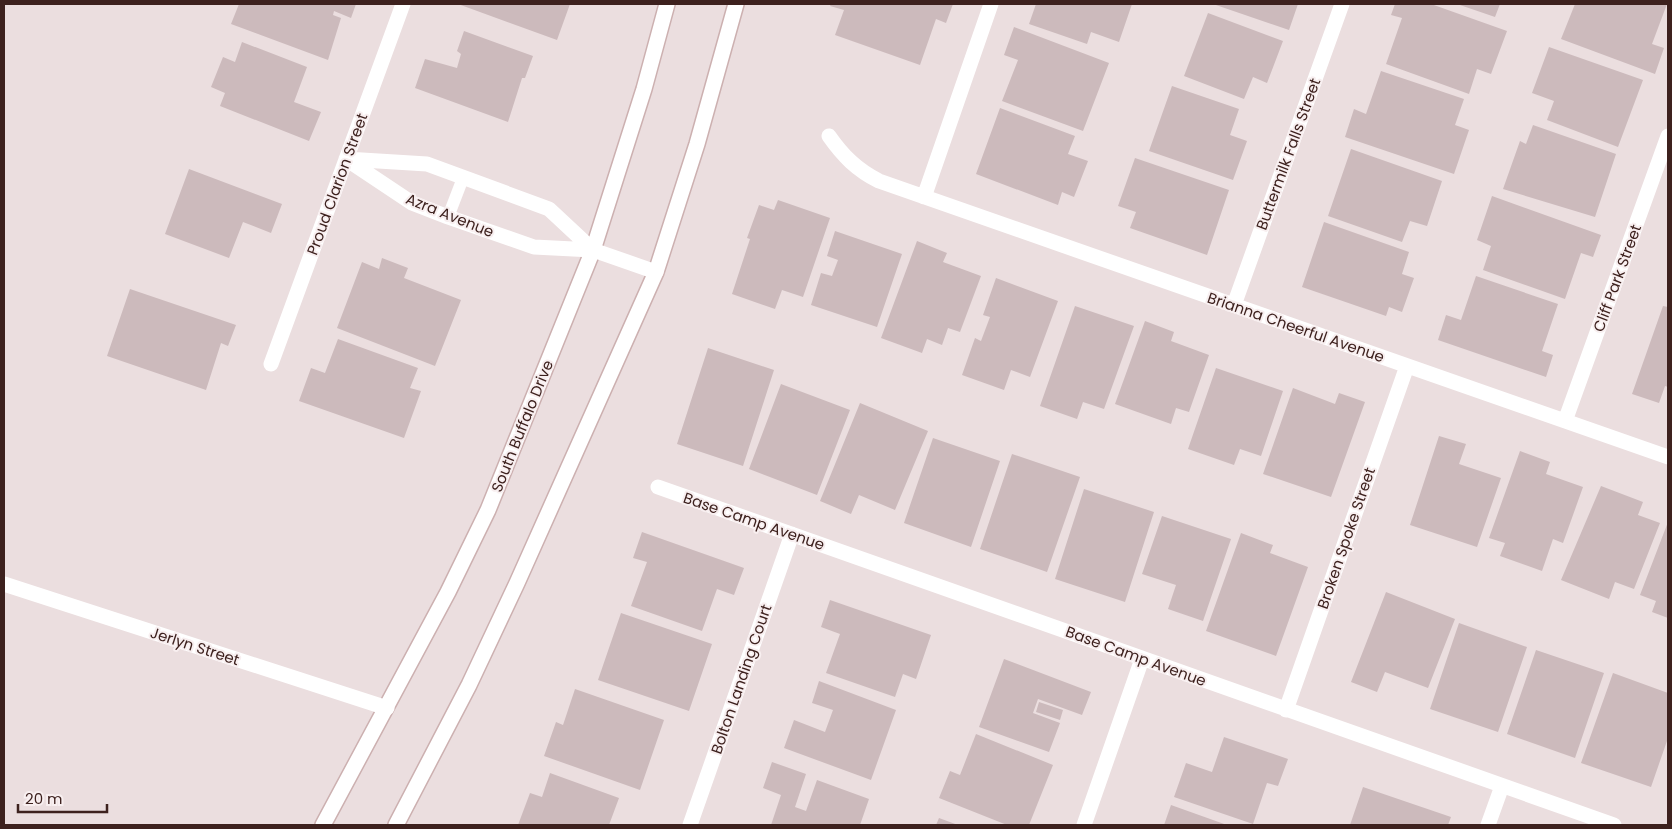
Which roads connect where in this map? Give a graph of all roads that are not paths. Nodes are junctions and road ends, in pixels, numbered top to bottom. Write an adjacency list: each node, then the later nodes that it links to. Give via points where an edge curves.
1 (403, 4): 8 (street, Proud Clarion Street)
2 (667, 4): 12 (street, South Buffalo Drive)
3 (736, 4): 13 (street, via 698,144)
4 (991, 4): 10 (street)
5 (1342, 4): 14 (street, Buttermilk Falls Street)
6 (829, 136): 10 (street, Brianna Cheerful Avenue, via 842,155 861,172)
7 (1668, 136): 17 (street, Cliff Park Street)
8 (346, 159): 9 (street, Azra Avenue, via 427,164); 11 (street, Azra Avenue, via 412,204); 15 (street, Proud Clarion Street)
9 (463, 178): 11 (lane); 12 (street, Azra Avenue, via 549,210)
10 (924, 197): 14 (street, Brianna Cheerful Avenue)
11 (448, 217): 12 (street, Azra Avenue, via 534,247)
12 (593, 250): 13 (street, Azra Avenue); 23 (street, South Buffalo Drive, via 488,510)
13 (656, 272): 27 (street, via 517,583 469,685)
14 (1234, 305): 16 (street, Brianna Cheerful Avenue)
15 (271, 364)
16 (1407, 366): 17 (street, Brianna Cheerful Avenue); 24 (street, Broken Spoke Street)
17 (1565, 421): 18 (street, Brianna Cheerful Avenue)
18 (1668, 457)
19 (658, 486): 20 (street, Base Camp Avenue)
20 (792, 534): 22 (street, Base Camp Avenue); 28 (street, Bolton Landing Court)
21 (4, 584): 23 (street, Jerlyn Street)
22 (1142, 659): 24 (street, Base Camp Avenue); 29 (street)
23 (387, 708): 26 (street, South Buffalo Drive)
24 (1286, 710): 25 (street, Base Camp Avenue)
25 (1502, 786): 30 (street); 31 (street, Base Camp Avenue)
26 (323, 825)
27 (396, 825)
28 (690, 825)
29 (1084, 825)
30 (1488, 825)
31 (1614, 825)

